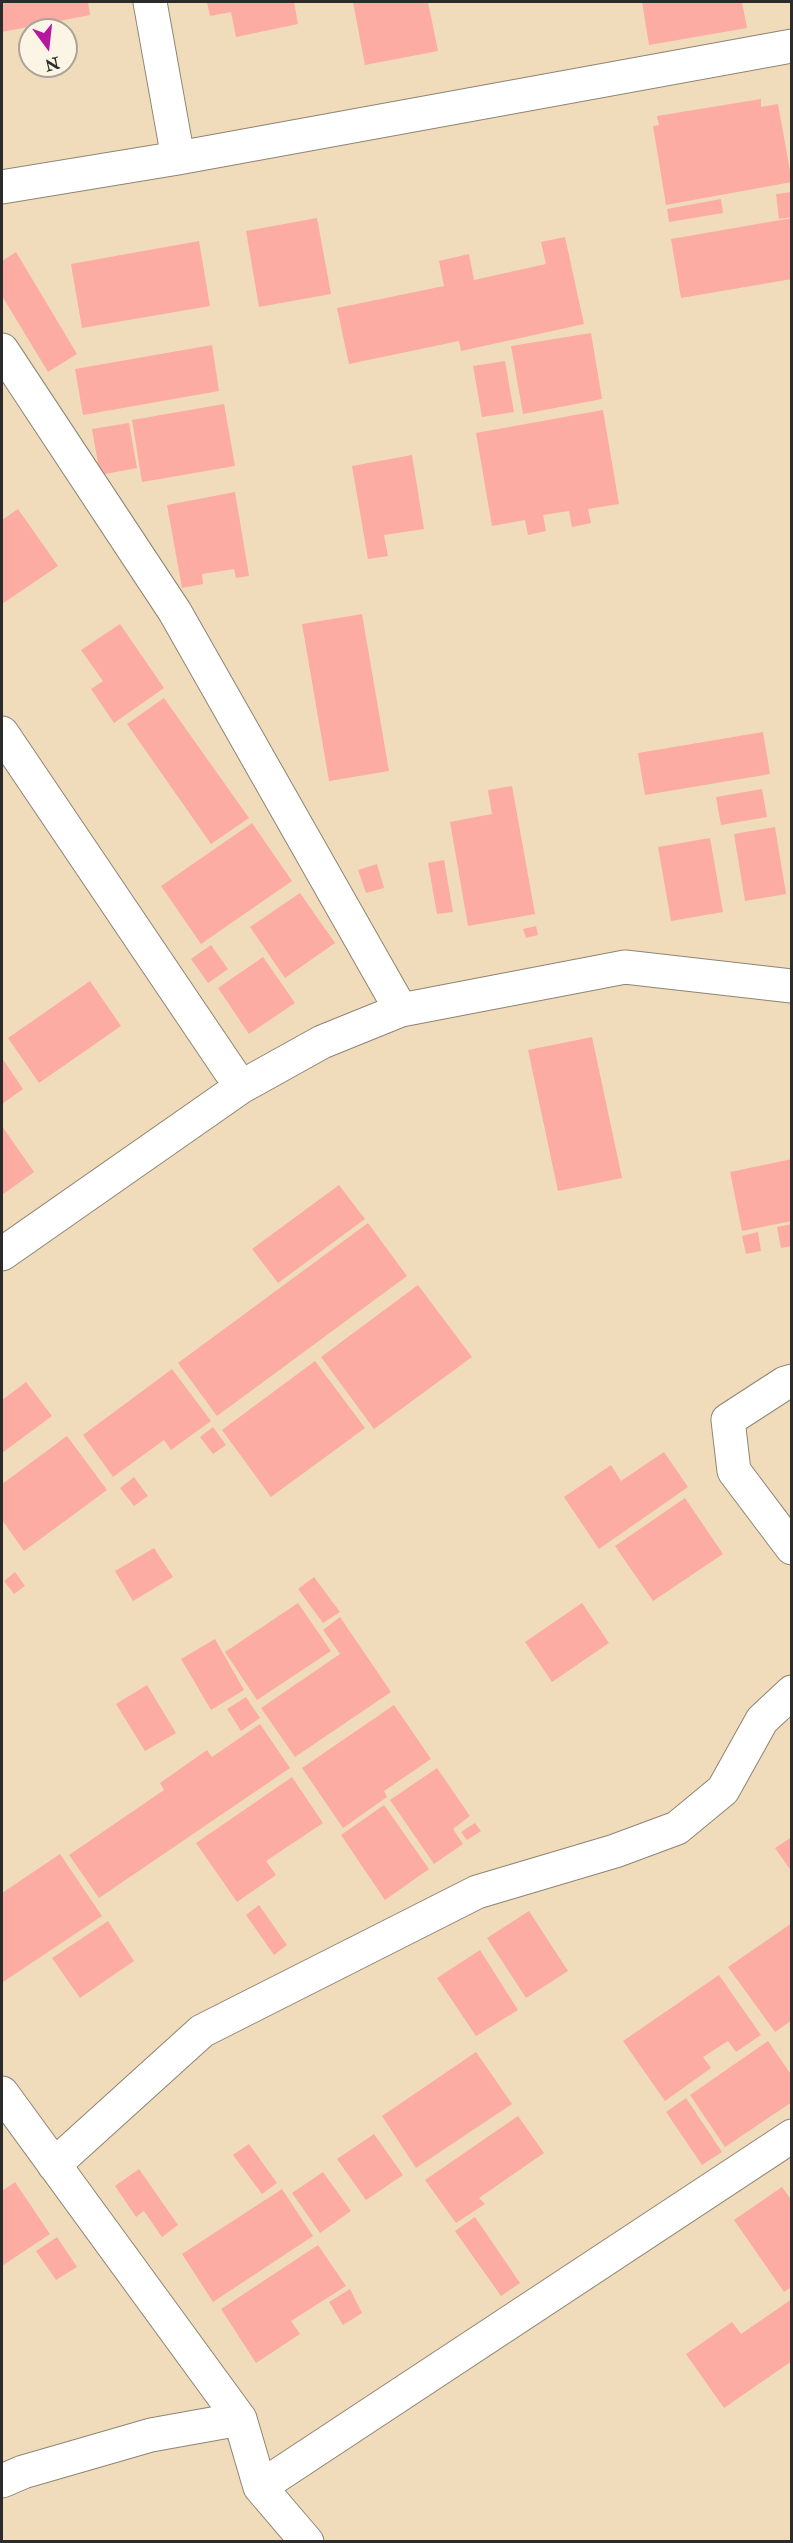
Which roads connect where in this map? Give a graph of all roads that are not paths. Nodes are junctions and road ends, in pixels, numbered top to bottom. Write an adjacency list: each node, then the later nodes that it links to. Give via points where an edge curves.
1 (150, 2): 3 (street)
2 (792, 46): 3 (street)
3 (178, 158): 4 (street)
4 (2, 187)
5 (2, 350): 8 (street, via 175,612)
6 (2, 733): 9 (street)
7 (792, 986): 8 (street, via 625,967)
8 (401, 1010): 9 (street, via 322,1042)
9 (241, 1087): 10 (street)
10 (2, 1254)
11 (792, 1381): 12 (street, via 728,1420 734,1471)
12 (792, 1548)
13 (792, 1692): 16 (street, via 762,1720 723,1790 677,1828 615,1851 477,1892 202,2031)
14 (2, 2093): 16 (street)
15 (792, 2136): 19 (street)
16 (54, 2165): 17 (street)
17 (240, 2419): 18 (street, via 151,2435); 19 (street)
18 (2, 2481)
19 (260, 2487): 20 (street)
20 (307, 2541)

